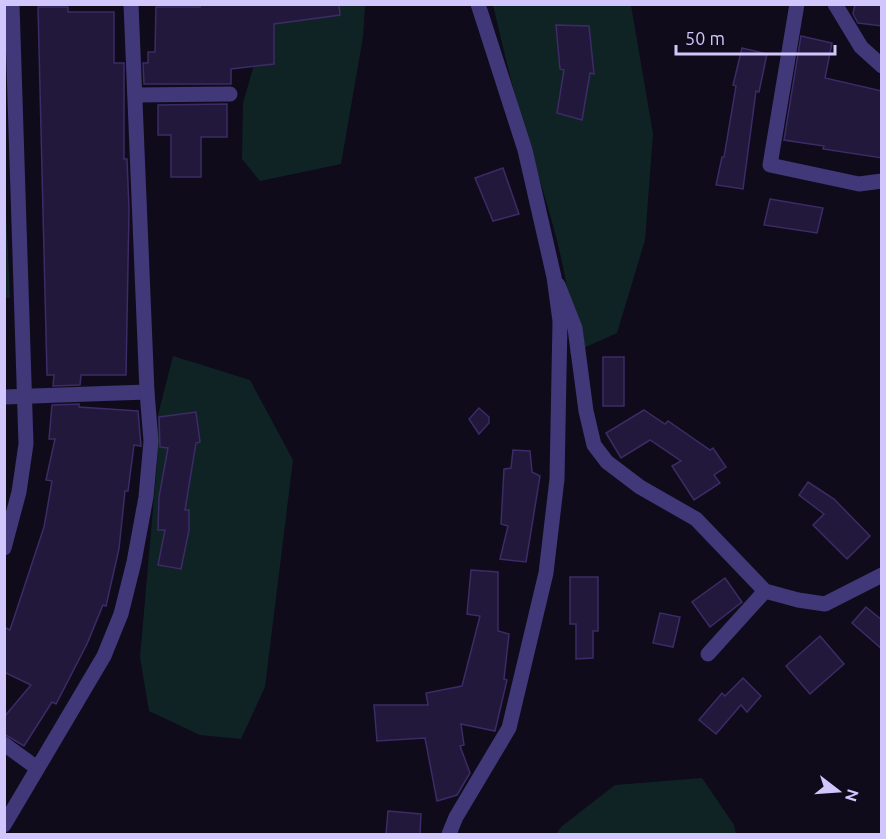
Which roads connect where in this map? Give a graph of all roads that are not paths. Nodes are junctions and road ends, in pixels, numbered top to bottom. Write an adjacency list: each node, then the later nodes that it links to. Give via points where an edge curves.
1 (12, 4): 13 (street)
2 (131, 4): 8 (street)
3 (478, 4): 10 (street, via 525,150)
4 (797, 4): 9 (street, via 770,165 859,184)
5 (838, 7): 6 (street, via 861,47)
6 (882, 66)
7 (230, 94): 8 (street)
8 (135, 95): 11 (street)
9 (882, 182)
10 (554, 277): 16 (street, via 575,327 594,445 607,462 640,487 696,519); 21 (street, via 560,321 558,479 546,573 509,728)
11 (147, 392): 13 (street); 19 (street, via 151,441 146,497 120,614 104,657)
12 (4, 397): 13 (street)
13 (25, 397): 14 (street, via 26,444 19,492)
14 (4, 548)
15 (882, 575): 16 (street, via 825,604)
16 (765, 591): 17 (street)
17 (708, 654)
18 (4, 744): 19 (street)
19 (37, 768): 20 (street)
20 (4, 825)
21 (449, 834)

